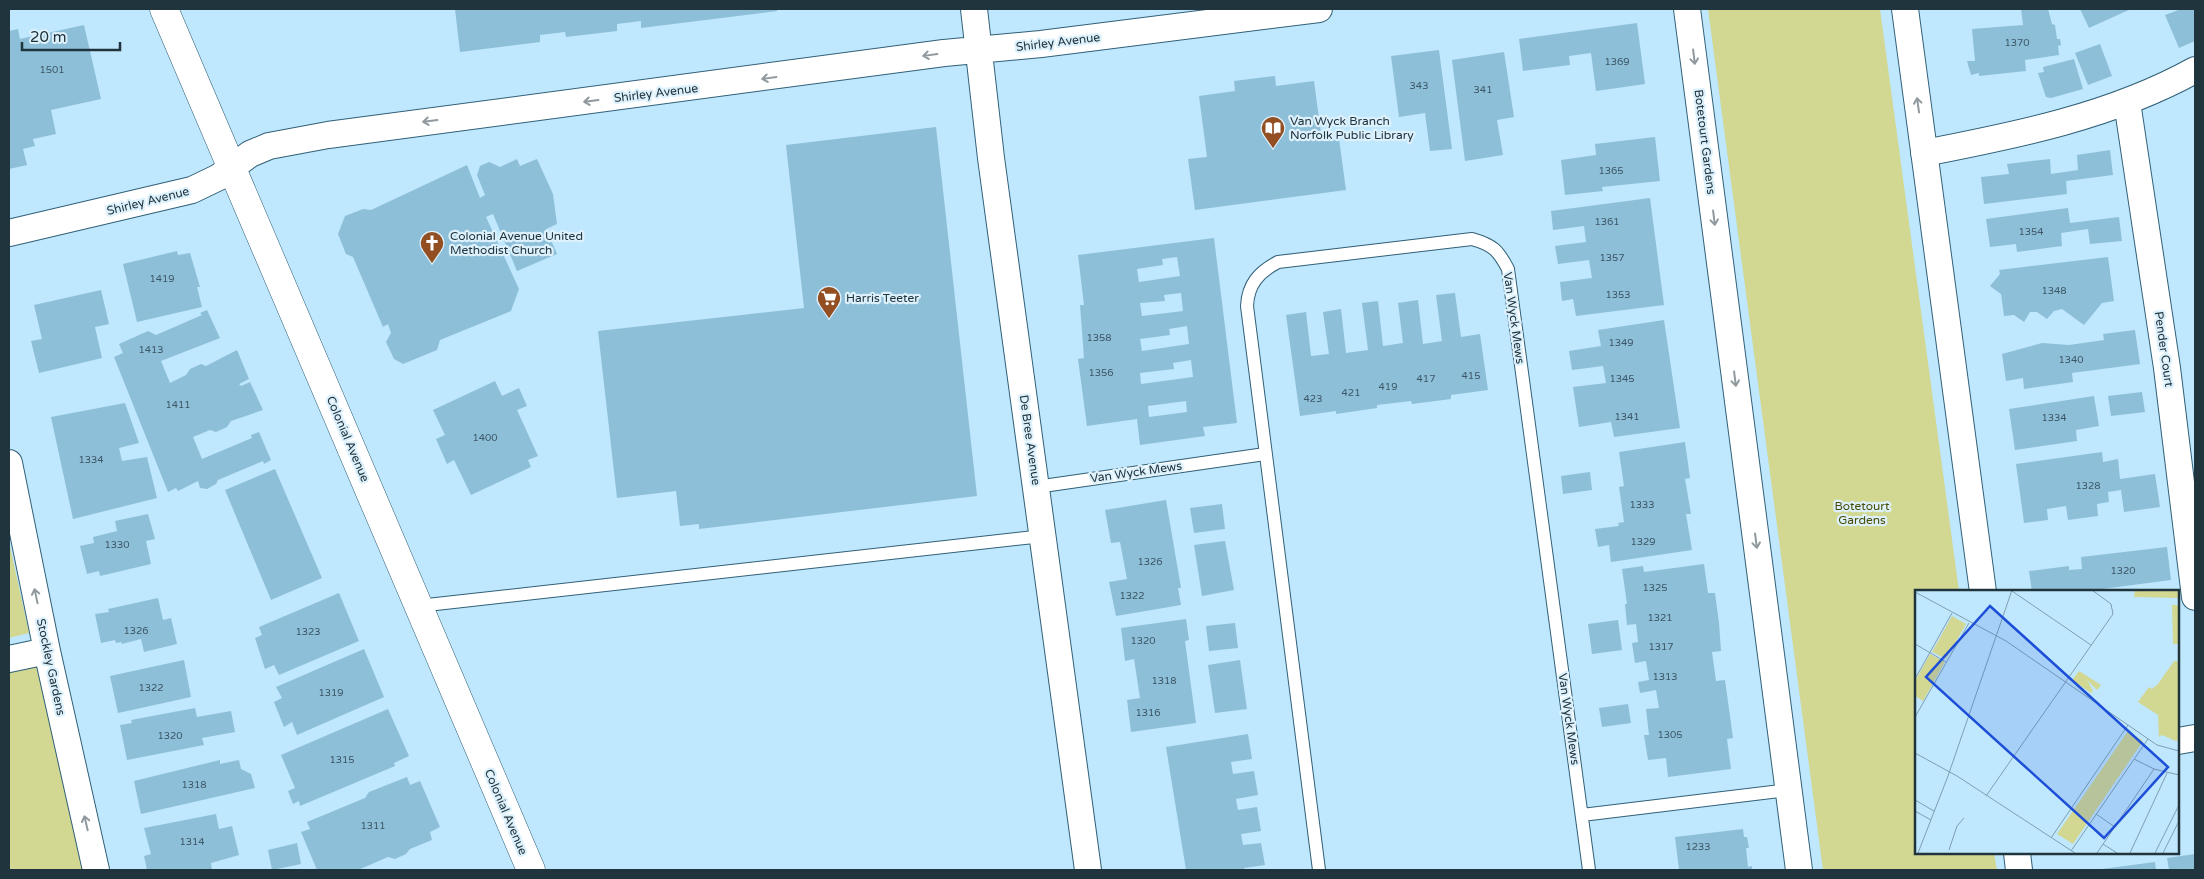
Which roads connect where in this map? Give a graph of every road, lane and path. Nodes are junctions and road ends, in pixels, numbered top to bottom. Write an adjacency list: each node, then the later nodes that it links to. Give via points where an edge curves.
1 (164, 9): 10 (street, Colonial Avenue)
2 (974, 9): 6 (street, De Bree Avenue)
3 (1319, 9): 6 (street, Shirley Avenue)
4 (1687, 9): 23 (street, Botetourt Gardens, one-way to 23)
5 (1905, 9): 9 (street, one-way to 5)
6 (979, 50): 10 (street, Shirley Avenue, one-way to 10, via 328,135 269,146); 14 (street, De Bree Avenue, via 990,158)
7 (2195, 70): 8 (street)
8 (2127, 102): 9 (street, via 2014,136); 17 (street, Pender Court, via 2167,368)
9 (1924, 153): 16 (street)
10 (232, 167): 11 (street, Shirley Avenue, via 192,190); 18 (street, Colonial Avenue)
11 (9, 233)
12 (1265, 454): 14 (lane, Van Wyck Mews); 24 (lane, Van Wyck Mews, via 1246,306 1253,282 1265,268 1278,262 1472,239 1489,244 1500,253 1508,269); 29 (lane, Van Wyck Mews)
13 (9, 463): 19 (street, Stockley Gardens, one-way to 13)
14 (1036, 487): 15 (street, De Bree Avenue)
15 (1043, 536): 18 (lane); 28 (street, De Bree Avenue)
16 (1983, 590)
17 (2195, 597)
18 (418, 606): 27 (street, Colonial Avenue)
19 (48, 651): 20 (street); 26 (street, Stockley Gardens, one-way to 19)
20 (9, 659)
21 (2195, 738): 22 (street)
22 (2179, 741)
23 (1788, 790): 24 (lane); 31 (street, Botetourt Gardens)
24 (1582, 816): 30 (lane, Van Wyck Mews)
25 (2016, 854): 32 (street)
26 (96, 870)
27 (530, 870)
28 (1088, 870)
29 (1319, 870)
30 (1589, 870)
31 (1799, 870)
32 (2019, 870)

